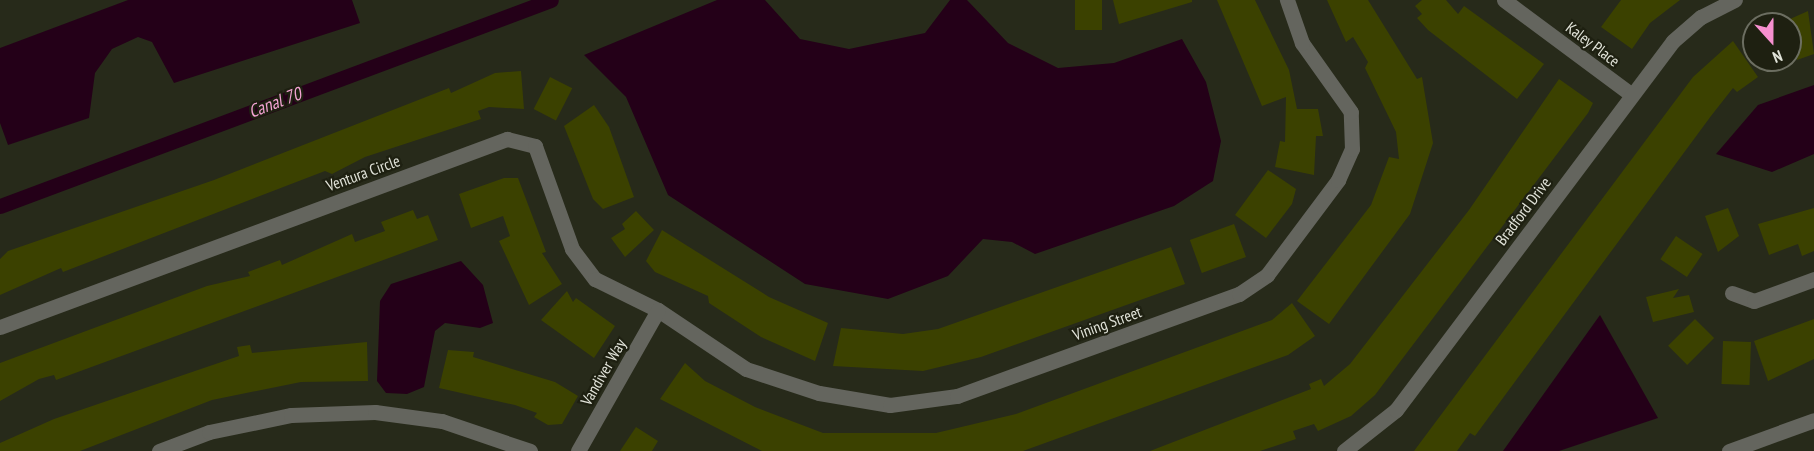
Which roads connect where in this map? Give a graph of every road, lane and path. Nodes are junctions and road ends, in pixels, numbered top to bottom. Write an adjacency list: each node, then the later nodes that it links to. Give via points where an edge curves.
1 (1287, 0): 7 (street, Vining Street, via 1302,43 1351,112 1352,149 1338,180 1267,275 1239,294 957,396 890,405 819,393 746,369)
2 (1504, 0): 4 (street, Kaley Place)
3 (1735, 0): 4 (street, Bradford Drive, via 1701,17 1672,41)
4 (1632, 95): 14 (street, Bradford Drive, via 1396,410)
5 (1814, 279): 6 (street, via 1754,301)
6 (1732, 293)
7 (658, 310): 8 (street, Ventura Circle, via 595,279 572,249 535,146 507,139); 13 (street, Vandiver Way)
8 (0, 327)
9 (1814, 420): 10 (street)
10 (1761, 446): 15 (street)
11 (159, 451): 12 (street, via 209,432 291,415 375,412 442,421)
12 (530, 451)
13 (578, 451)
14 (1344, 451)
15 (1729, 451)

